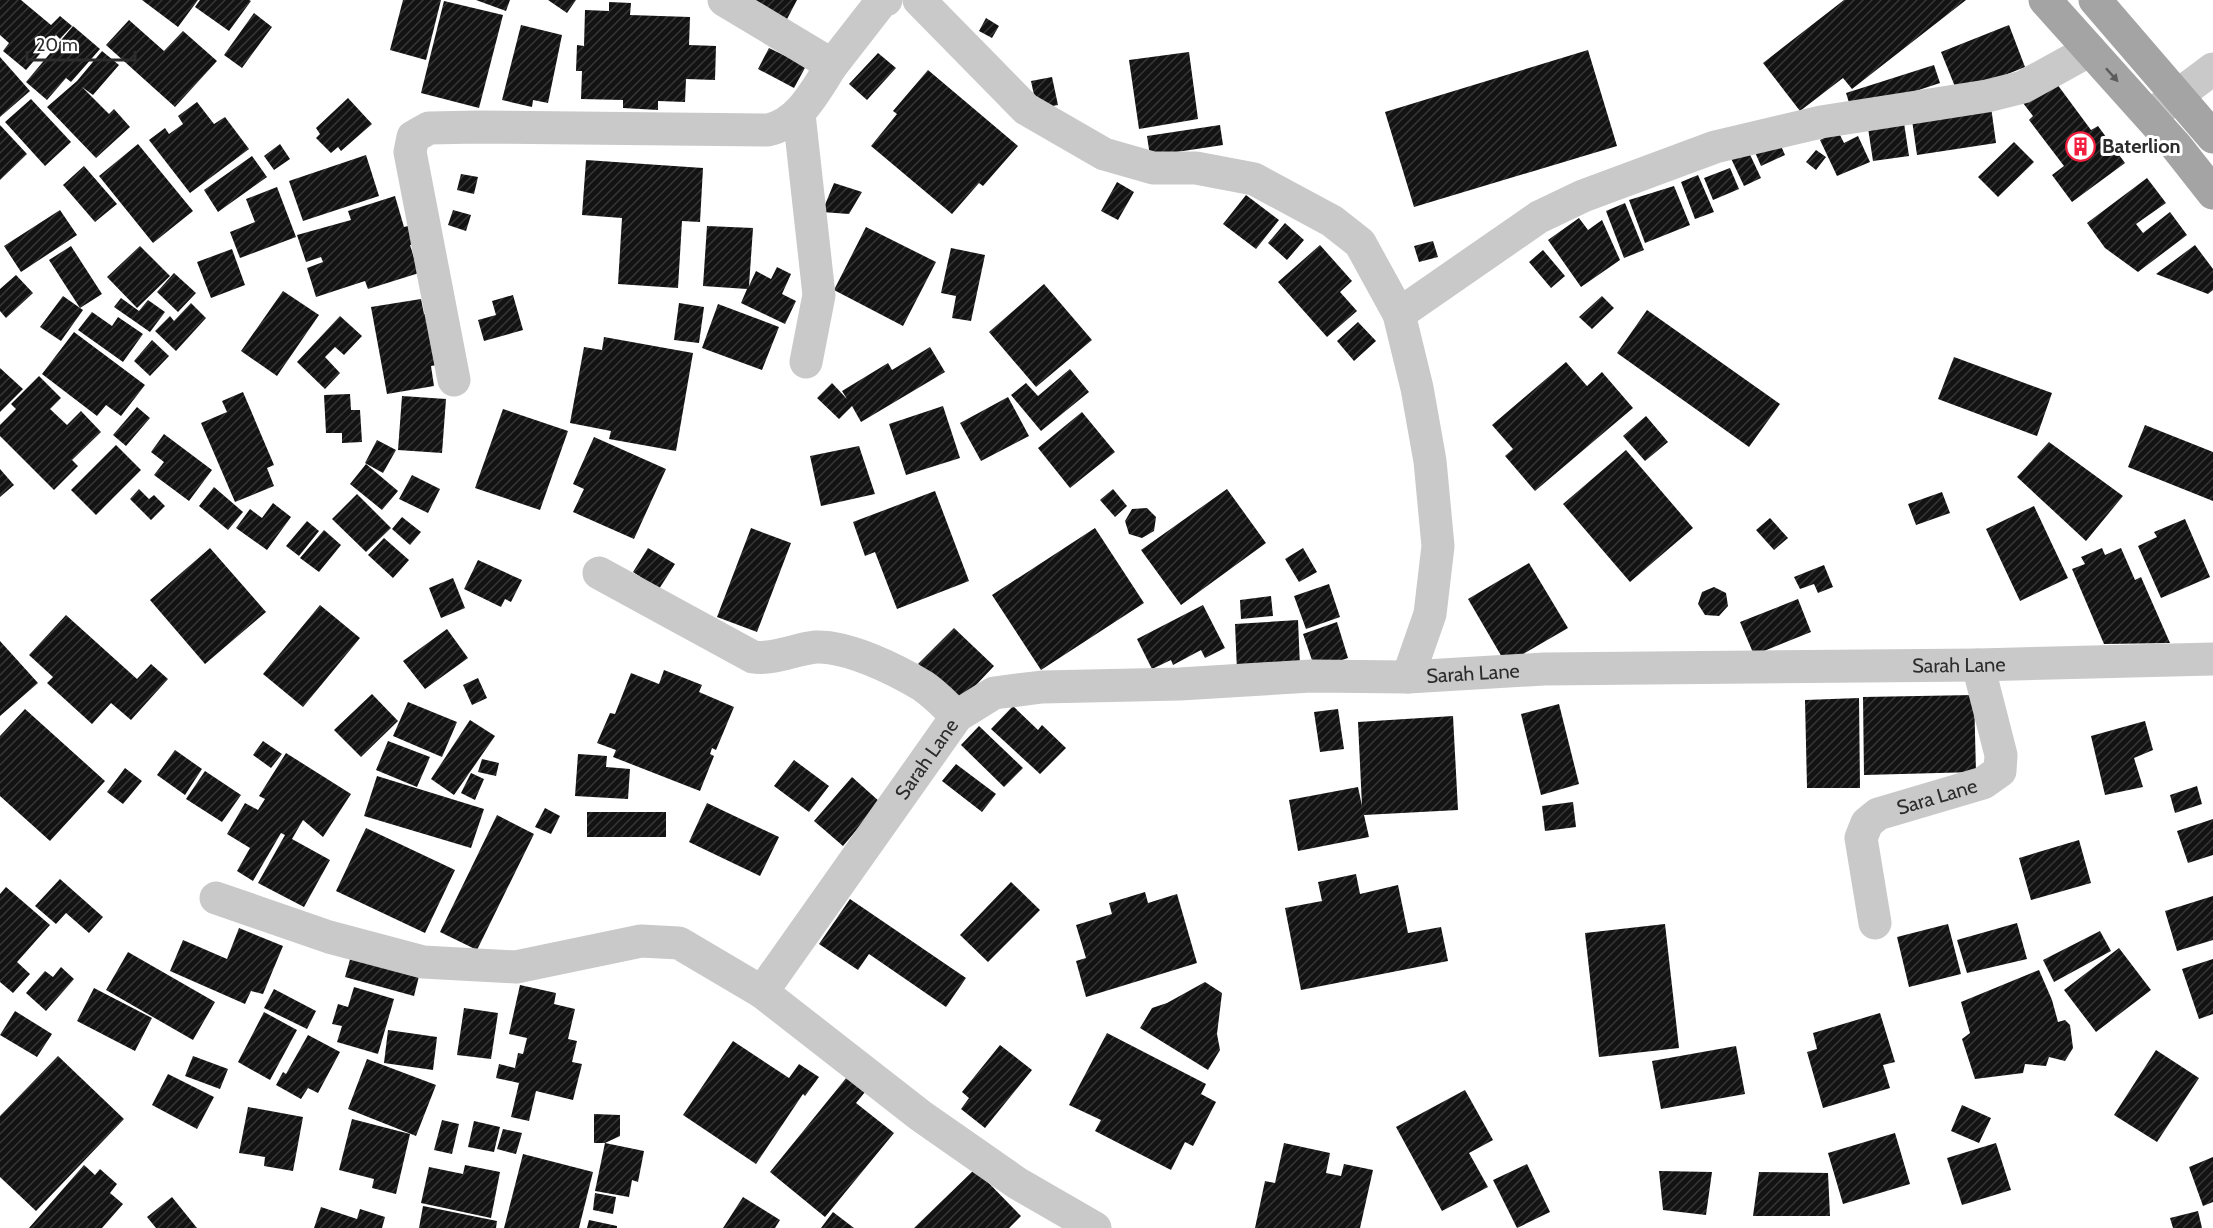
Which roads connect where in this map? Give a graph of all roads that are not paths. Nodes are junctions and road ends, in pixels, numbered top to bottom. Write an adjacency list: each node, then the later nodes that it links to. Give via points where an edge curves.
1 (724, 0): 7 (street)
2 (886, 0): 7 (street)
3 (918, 0): 14 (street, via 1026,109 1104,154 1153,168 1196,168 1254,179 1332,221 1360,243)
4 (2045, 0): 6 (main road)
5 (2095, 0): 9 (main road)
6 (2090, 50): 11 (main road, one-way to 11); 14 (street, via 2023,87 1821,122 1715,147 1583,196 1539,217)
7 (832, 65): 10 (street)
8 (2213, 69): 9 (street)
9 (2178, 95): 11 (street); 12 (main road)
10 (799, 114): 15 (street, via 819,295); 16 (street, via 783,127 768,130 469,127 429,128 413,137 410,152)
11 (2150, 116): 13 (main road)
12 (2213, 137)
13 (2213, 193)
14 (1400, 314): 20 (street, via 1430,461 1438,546 1430,614)
15 (806, 362)
16 (454, 380)
17 (599, 573): 21 (street, via 753,657 807,648 848,652 924,687)
18 (2213, 659): 19 (street, Sarah Lane)
19 (1978, 665): 20 (street, Sarah Lane, via 1544,669); 23 (street, Sara Lane, via 2001,755 2000,771 1983,783 1878,814 1866,823 1861,838)
20 (1408, 676): 21 (street, Sarah Lane, via 1042,687 993,693)
21 (957, 716): 24 (street, Sarah Lane)
22 (216, 898): 24 (street, via 423,962 516,967 641,941 679,944)
23 (1875, 923)
24 (762, 992): 25 (street, via 921,1116 1017,1183)
25 (1095, 1228)

